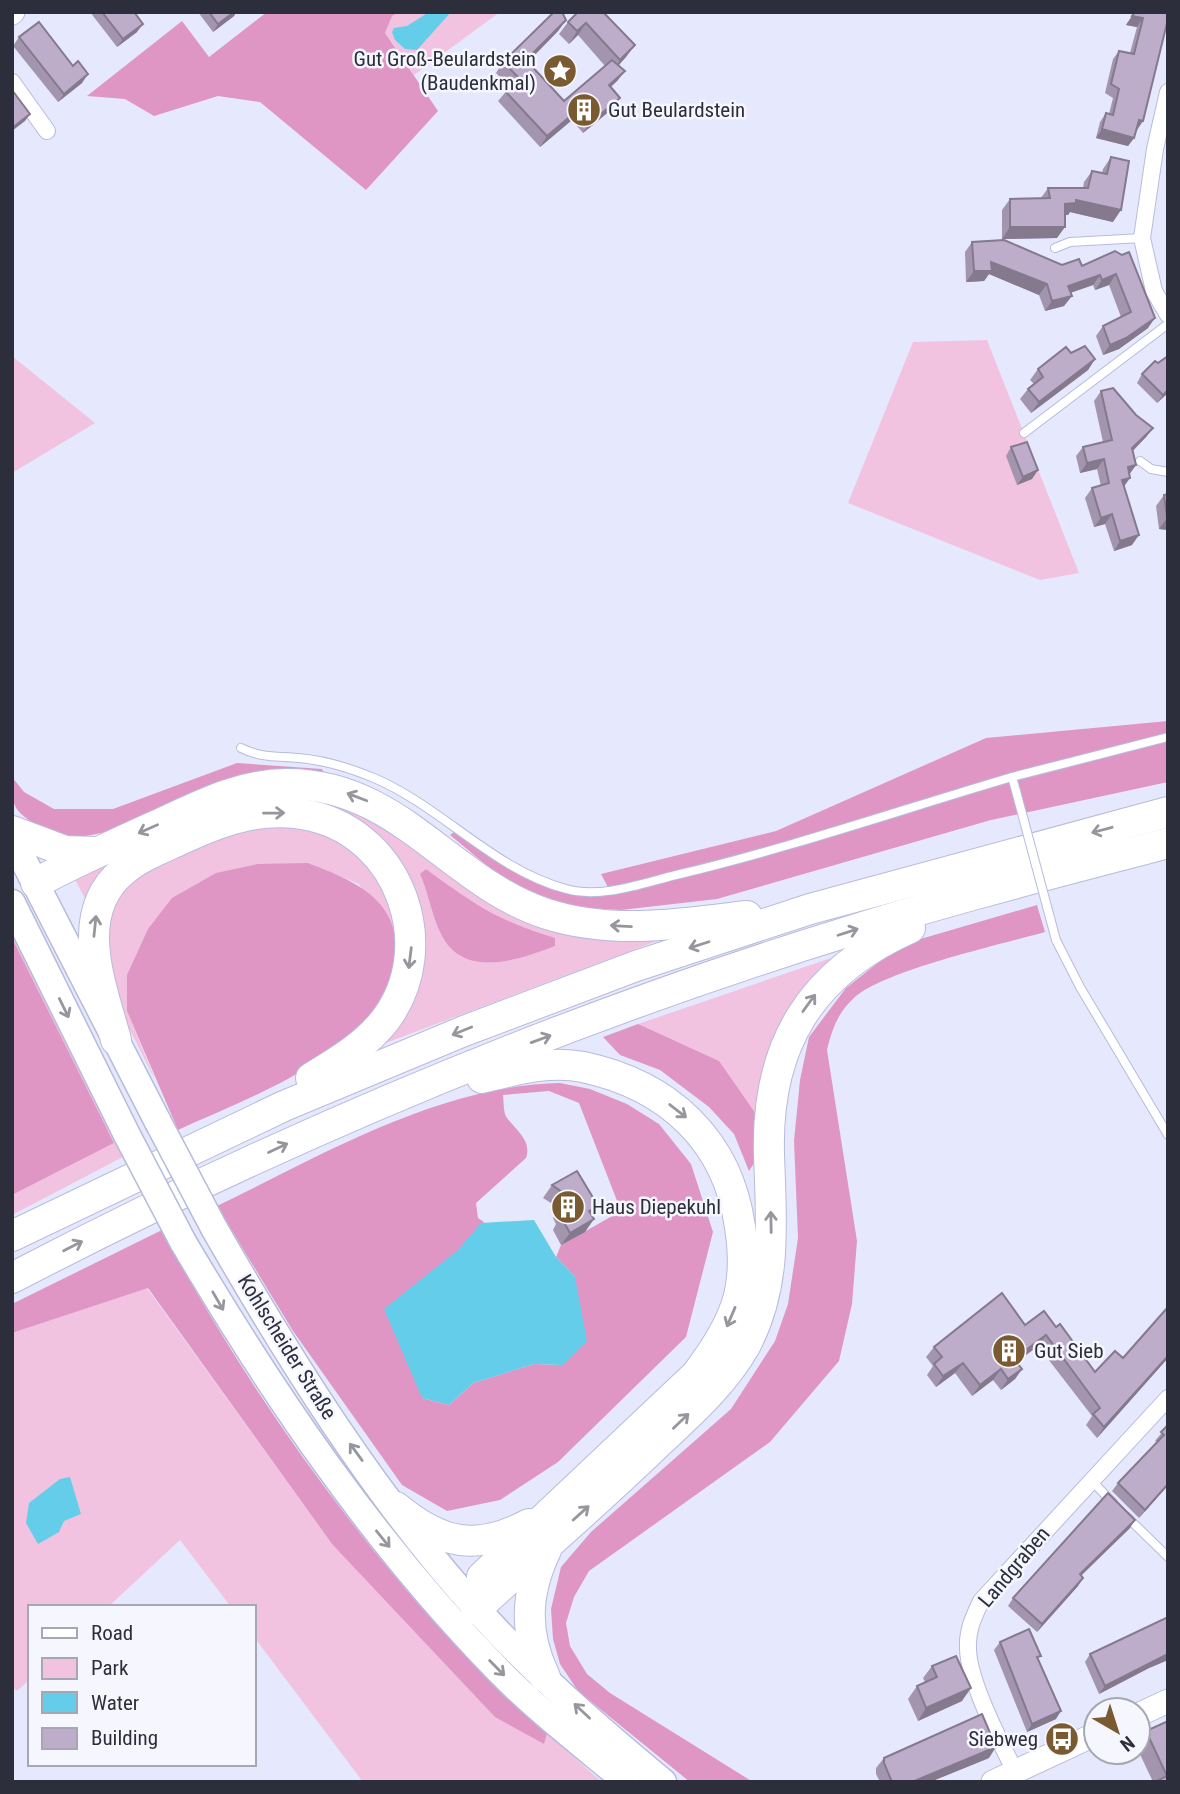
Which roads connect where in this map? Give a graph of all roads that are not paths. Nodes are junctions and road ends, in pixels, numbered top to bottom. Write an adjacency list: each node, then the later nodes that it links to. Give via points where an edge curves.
1 (12, 82): 3 (street)
2 (1168, 92): 4 (street)
3 (47, 131)
4 (1161, 150): 5 (street)
5 (1142, 238): 6 (lane, via 1070,242); 7 (street, via 1154,291)
6 (1055, 248)
7 (1168, 315)
8 (1168, 324): 9 (lane)
9 (1024, 433)
10 (1140, 461): 11 (lane, via 1151,470)
11 (1168, 472)
12 (1168, 737): 14 (lane)
13 (242, 748): 14 (lane, via 264,758 340,765 377,779 506,862 569,890 613,889 749,858)
14 (1012, 777): 27 (lane, bridge, via 1056,940)
15 (1168, 812): 23 (highway, one-way to 23)
16 (12, 831): 19 (highway, via 65,851)
17 (12, 838): 21 (main road, Kohlscheider Straße)
18 (1168, 843): 20 (highway)
19 (97, 852): 21 (highway); 23 (highway, one-way to 19, via 638,927 554,916 500,891 391,813 356,797 309,785 260,786 229,794)
20 (1005, 886): 25 (highway, one-way to 20, via 472,1065 709,979 849,931); 33 (highway, one-way to 20, via 712,1392 755,1325 764,1302 771,1252 773,1091 800,1015 833,976 871,947)
21 (24, 889): 24 (main road, Kohlscheider Straße)
22 (12, 903): 35 (main road, Kohlscheider Straße, one-way to 35, bridge, via 183,1242 303,1434 384,1542)
23 (810, 909): 26 (highway, one-way to 26, via 636,966 476,1026)
24 (116, 1040): 26 (highway, one-way to 26, via 95,960 94,924 104,892 124,870 220,822 257,813 312,816 341,827 368,846 395,880 409,917 411,957 402,991 386,1019 355,1050); 32 (main road, Kohlscheider Straße, one-way to 24, bridge, via 281,1342 214,1228)
25 (387, 1101): 29 (highway, one-way to 25, via 209,1179); 33 (highway, one-way to 33, via 526,1067 581,1066 655,1094 706,1139 724,1169 737,1208 744,1254 737,1304 719,1343 696,1375)
26 (226, 1131): 28 (highway)
27 (1168, 1135)
28 (12, 1236)
29 (12, 1278)
30 (1168, 1398): 31 (street, Landgraben)
31 (1091, 1480): 34 (lane); 40 (street, Landgraben, via 982,1601 970,1623 967,1648 972,1673)
32 (396, 1507): 33 (highway, via 440,1536 464,1541); 35 (main road, Kohlscheider Straße)
33 (548, 1528): 35 (highway); 36 (highway, via 528,1615 534,1655)
34 (1168, 1557)
35 (463, 1607): 36 (main road, Kohlscheider Straße); 41 (main road, Kohlscheider Straße, one-way to 41, via 500,1672)
36 (545, 1677): 42 (main road, Kohlscheider Straße, one-way to 36)
37 (1168, 1701): 38 (street)
38 (1152, 1708)
39 (1082, 1741): 40 (street)
40 (1015, 1772): 43 (street)
41 (626, 1782)
42 (663, 1782)
43 (993, 1782)

